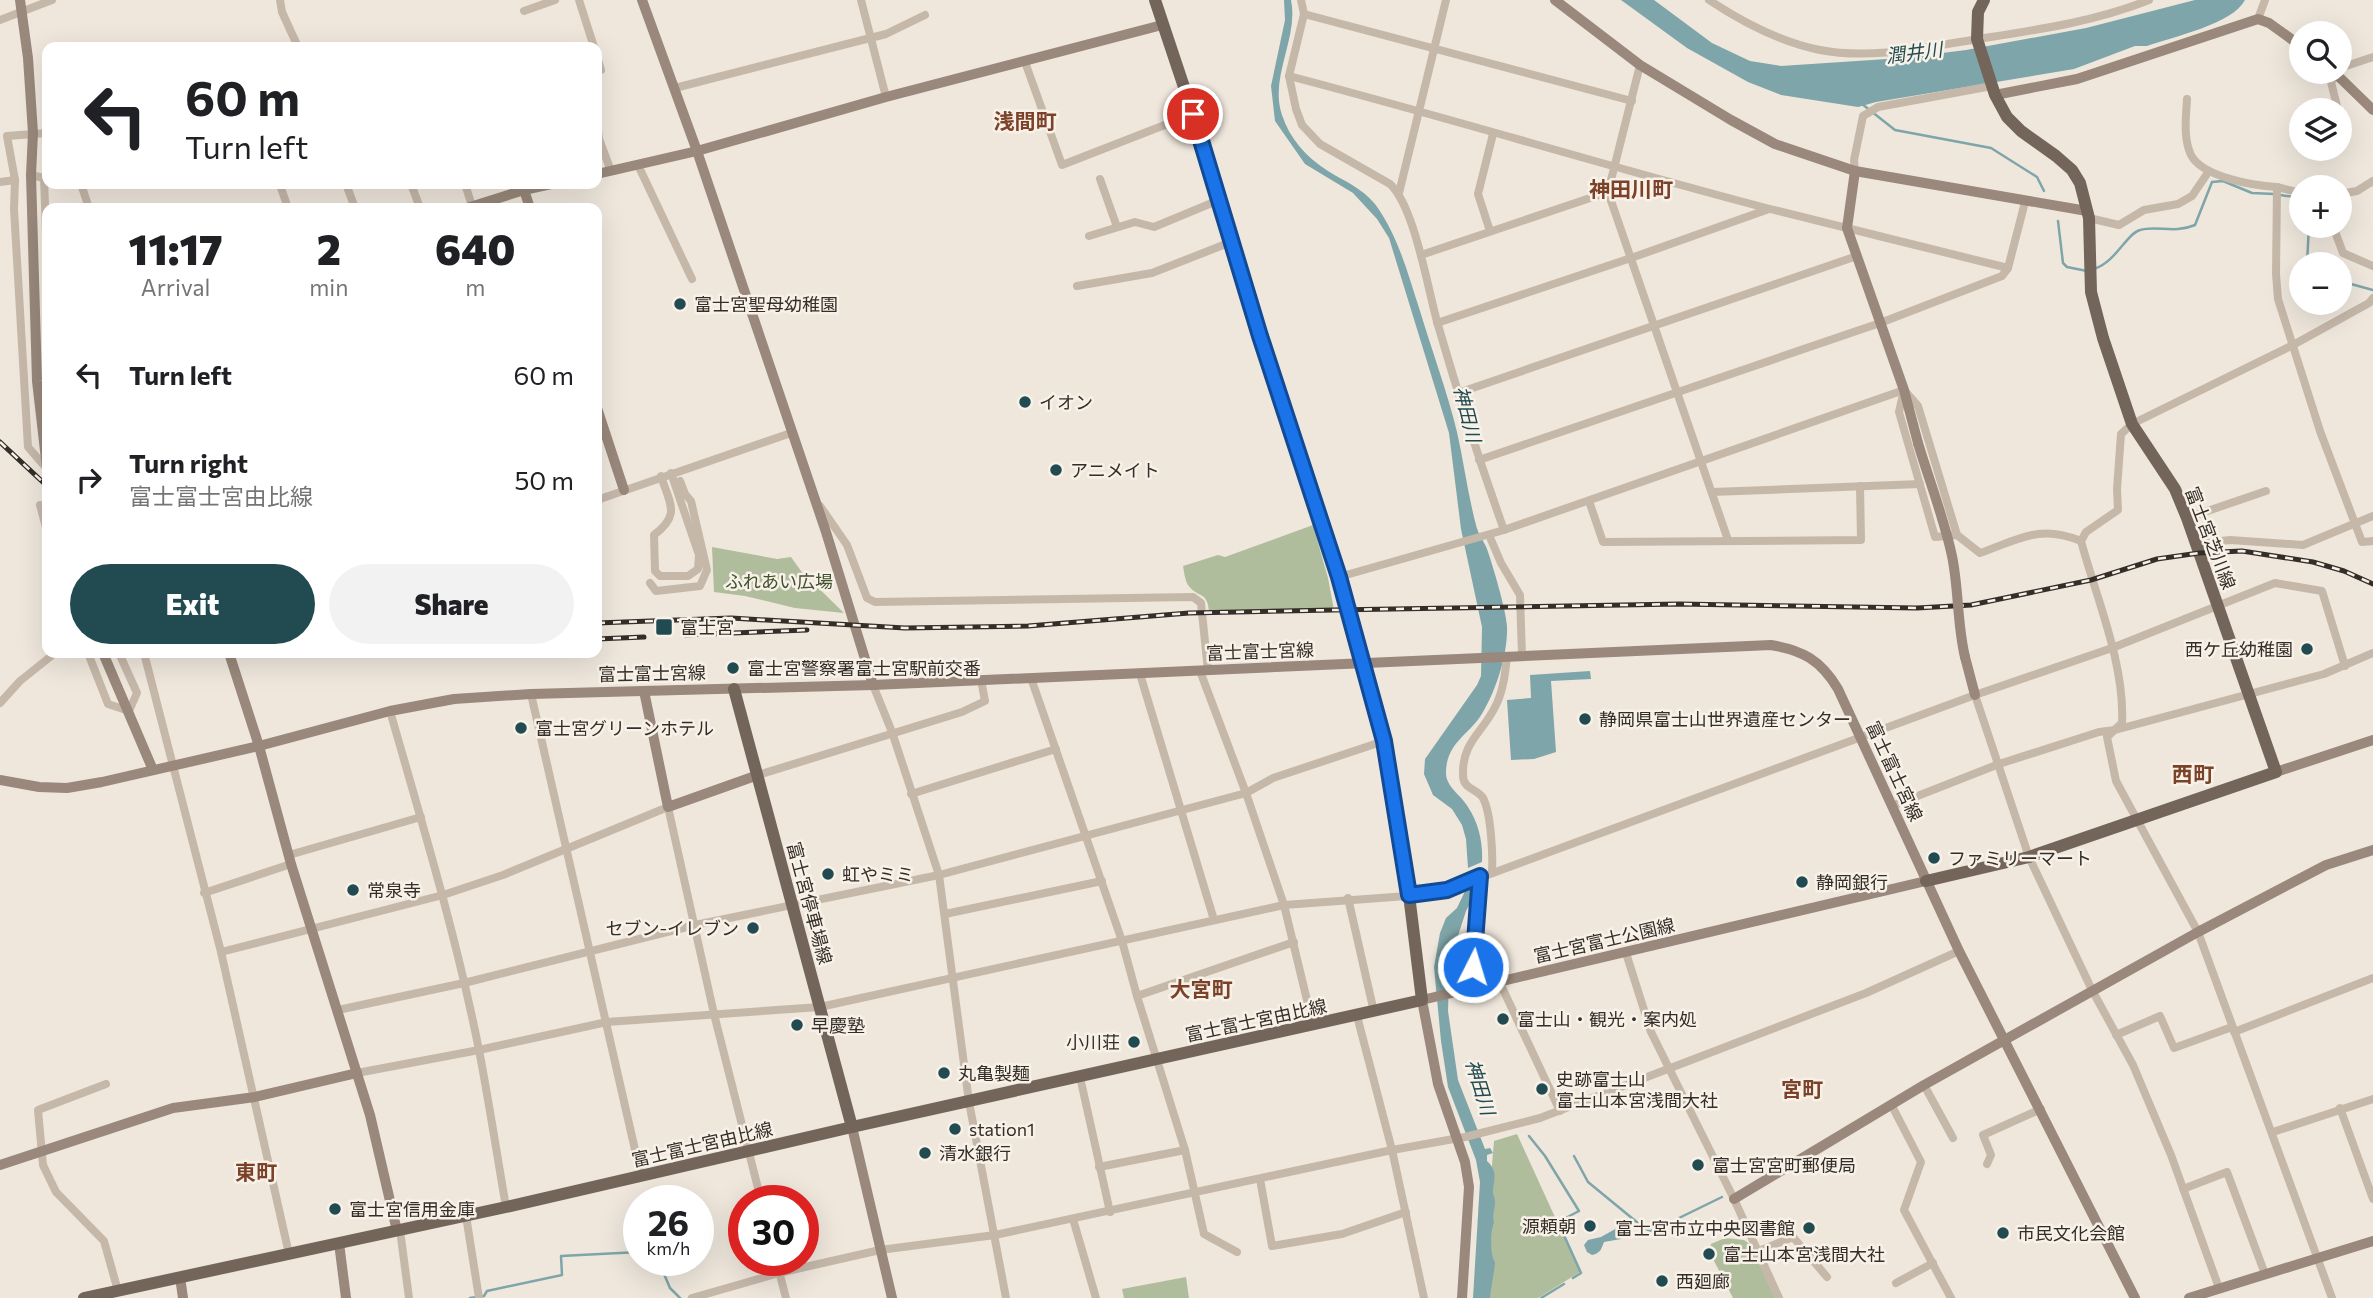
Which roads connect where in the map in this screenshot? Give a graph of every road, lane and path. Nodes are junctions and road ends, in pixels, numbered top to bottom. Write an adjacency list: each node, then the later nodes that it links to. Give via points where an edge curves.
1 (52, 0): 15 (street)
2 (280, 0): 25 (street)
3 (555, 0): 16 (street)
4 (579, 0): 26 (street)
5 (642, 0): 34 (street)
6 (861, 0): 23 (street)
7 (1155, 0): 21 (main road)
8 (1301, 0): 17 (street)
9 (1446, 0): 27 (street)
10 (1555, 0): 30 (street)
11 (1709, 0): 24 (street, via 1760,29 1821,50 1884,53)
12 (1984, 0): 24 (main road, 富士宮芝川線, via 1978,12)
13 (2149, 0): 24 (street, via 2084,22)
14 (2265, 0): 19 (street)
15 (22, 6): 20 (street); 42 (street)
16 (524, 11)
17 (1304, 14): 27 (street); 32 (street)
18 (925, 15): 23 (street)
19 (2258, 19): 22 (street); 35 (street, via 2077,79)
20 (0, 20)
21 (1162, 25): 29 (street); 41 (main road)
22 (2289, 37)
23 (870, 38): 34 (street); 36 (street)
24 (1977, 41): 35 (main road, 富士宮芝川線)
25 (296, 42)
26 (592, 42)
27 (1434, 49): 38 (street); 39 (street)
28 (2373, 58): 31 (street)
29 (1026, 62): 36 (street); 41 (street, via 1062,165)
30 (1640, 65): 38 (street); 50 (street, via 1776,144)
31 (2352, 66)
32 (1289, 76): 39 (street); 64 (street, via 1296,109 1308,133)
33 (2347, 84): 40 (street)
34 (675, 88): 46 (street)
35 (1992, 88): 50 (street, via 1878,107 1863,116); 69 (main road, 富士宮芝川線, via 2007,117 2072,170)
36 (886, 97): 46 (street)
37 (2186, 99): 51 (street, via 2190,153)
38 (1632, 101): 48 (street)
39 (1418, 110): 44 (street); 64 (street)
40 (2373, 110)
41 (1193, 114): 65 (main road)
42 (33, 133): 43 (street); 53 (street); 56 (street, via 7,136)
43 (42, 134)
44 (1493, 134): 48 (street); 72 (street, via 1478,194)
45 (602, 147): 49 (street)
46 (697, 151): 47 (street); 94 (street)
47 (638, 165): 49 (street); 81 (street)
48 (1615, 165): 62 (street); 68 (street)
49 (611, 171): 52 (street)
50 (1855, 171): 66 (street); 71 (street)
51 (2209, 171): 60 (street); 69 (street, via 2192,196 2178,204 2144,210 2119,226)
52 (602, 173)
53 (32, 175): 54 (street); 93 (street)
54 (42, 178)
55 (1100, 178): 70 (street)
56 (15, 180): 58 (street); 97 (street, via 27,447)
57 (2373, 181): 63 (street)
58 (0, 182)
59 (518, 189): 67 (street)
60 (2277, 189): 61 (street); 87 (street, via 2278,299)
61 (2289, 191)
62 (1608, 192): 72 (street); 78 (street)
63 (2352, 192)
64 (1399, 193): 76 (street)
65 (1219, 200): 70 (street, via 1154,227 1135,222); 75 (main road)
66 (2025, 201): 69 (street); 80 (street)
67 (481, 203)
68 (1769, 209): 71 (street); 78 (street)
69 (2088, 214): 92 (main road, 富士宮芝川線, via 2091,292)
70 (1117, 227): 73 (street)
71 (1847, 228): 77 (street); 80 (street)
72 (1490, 231): 76 (street)
73 (1089, 236)
74 (2337, 238): 79 (street, via 2343,253)
75 (1231, 242): 82 (street, via 1152,273); 121 (main road)
76 (1421, 256): 84 (street)
77 (1857, 256): 85 (street); 86 (street)
78 (1631, 258): 84 (street); 86 (street)
79 (2373, 266)
80 (2008, 268): 85 (street, via 2002,276)
81 (692, 279)
82 (1077, 286)
83 (2373, 298): 87 (street)
84 (1437, 323): 90 (street)
85 (1880, 323): 88 (street); 89 (street)
86 (1655, 325): 89 (street); 90 (street)
87 (2293, 345): 92 (street); 113 (street)
88 (1904, 390): 96 (street); 101 (street, via 1899,412); 115 (street, via 1917,406); 144 (street, bridge, via 1952,555 1960,636)
89 (1677, 392): 95 (street); 96 (street)
90 (1458, 393): 95 (street)
91 (602, 423): 103 (street)
92 (2132, 424): 112 (main road, 富士宮芝川線, via 2175,489); 118 (street, via 2121,434 2118,510 2086,532)
93 (42, 425)
94 (791, 433): 98 (street); 106 (street)
95 (1479, 460): 114 (street)
96 (1700, 460): 105 (street); 108 (street)
97 (42, 464)
98 (671, 473): 99 (street); 99 (street, via 699,555 698,569 688,576 660,576 655,571 654,535 672,514)
99 (661, 476): 103 (street)
100 (680, 481): 122 (street, via 691,501 708,570 700,586 656,591)
101 (1920, 484): 102 (street); 115 (street, via 1936,537)
102 (1860, 486): 105 (street); 117 (street, via 1861,540)
103 (624, 491): 107 (street)
104 (2266, 491): 112 (street)
105 (1712, 492): 117 (street)
106 (813, 495): 136 (street, via 847,545 867,598 875,602 1194,597 1201,603); 140 (street)
107 (602, 498)
108 (1589, 501): 114 (street); 117 (street, via 1603,542)
109 (40, 505): 110 (street)
110 (42, 512)
111 (2373, 516): 113 (street)
112 (2187, 518): 120 (main road, 富士宮芝川線)
113 (2356, 523): 119 (street, via 2362,542); 120 (street, via 2303,545 2230,540)
114 (1504, 530): 116 (street)
115 (1957, 535): 118 (street, via 1980,553 2040,532)
116 (1485, 536): 121 (street); 126 (street, via 1520,595)
117 (1728, 540)
118 (2081, 541): 124 (street)
119 (2373, 541)
120 (2196, 544): 123 (main road, 富士宮芝川線)
121 (1339, 577): 134 (main road)
122 (650, 583)
123 (2218, 604): 124 (street); 135 (street, via 2274,583 2322,591); 145 (main road, 富士宮芝川線)
124 (2112, 648): 144 (street); 149 (street, via 2123,701 2122,723)
125 (2373, 653): 135 (street)
126 (1522, 656): 127 (street, 富士富士宮線); 151 (street, 富士富士宮線, via 1771,645 1796,649 1829,674)
127 (1506, 657): 134 (street, 富士富士宮線); 174 (street, via 1499,701 1469,744 1462,776 1484,801)
128 (49, 658): 146 (street)
129 (90, 658): 147 (street, via 108,704)
130 (105, 658): 147 (street)
131 (122, 658): 147 (street, via 137,693)
132 (145, 658): 157 (street)
133 (231, 658): 154 (street)
134 (1362, 664): 136 (street, 富士富士宮線); 153 (main road)
135 (2345, 666): 145 (street)
136 (1204, 671): 137 (street, 富士富士宮線); 162 (street)
137 (1140, 674): 138 (street, 富士富士宮線); 166 (street)
138 (1031, 678): 139 (street, 富士富士宮線); 155 (street)
139 (981, 680): 140 (street, 富士富士宮線); 150 (street, via 985,702)
140 (873, 685): 141 (street, 富士富士宮線); 150 (street)
141 (734, 689): 142 (street, 富士富士宮線); 160 (main road, 富士宮停車場線)
142 (644, 691): 143 (street, 富士富士宮線); 165 (street)
143 (531, 694): 148 (street, 富士富士宮線, via 454,699); 170 (street)
144 (1975, 695): 151 (street); 156 (street)
145 (2248, 695): 149 (street); 159 (main road, 富士宮芝川線)
146 (0, 704)
147 (129, 711): 158 (street)
148 (390, 711): 154 (street, 富士富士宮線); 167 (street)
149 (2115, 730): 156 (street); 168 (street, via 2107,737 2110,763)
150 (892, 732): 160 (street); 163 (street)
151 (1861, 736): 164 (street, 富士富士宮線); 174 (street)
152 (2373, 740): 159 (street)
153 (1384, 741): 162 (street, via 1273,778); 181 (main road)
154 (259, 746): 157 (street, 富士富士宮線); 173 (street)
155 (1056, 749): 163 (street); 169 (street)
156 (1998, 764): 164 (street); 172 (street)
157 (172, 766): 158 (street, 富士富士宮線); 179 (street)
158 (153, 770): 161 (street, 富士富士宮線, via 67,788)
159 (2276, 772): 168 (main road)
160 (758, 775): 165 (street); 184 (main road, 富士宮停車場線)
161 (1, 778)
162 (1246, 793): 166 (street); 183 (street)
163 (911, 794): 175 (street)
164 (1892, 806): 178 (street, 富士富士宮線)
165 (668, 807): 170 (street); 187 (street)
166 (1181, 810): 169 (street); 186 (street)
167 (421, 817): 173 (street); 180 (street)
168 (2138, 821): 172 (main road); 189 (street)
169 (1085, 836): 175 (street); 177 (street)
170 (568, 850): 180 (street); 192 (street)
171 (2373, 850): 189 (street, via 2326,865)
172 (2029, 857): 178 (main road); 201 (street)
173 (290, 860): 179 (street); 188 (street)
174 (1492, 872): 176 (street)
175 (939, 875): 184 (street); 185 (street)
176 (1480, 876): 181 (street, via 1447,890); 200 (street)
177 (1102, 881): 185 (street); 190 (street)
178 (1926, 881): 193 (street, 富士富士宮線); 195 (street, 富士宮富士公園線)
179 (204, 893): 194 (street)
180 (443, 895): 188 (street); 198 (street)
181 (1409, 895): 182 (street); 203 (main road)
182 (1348, 898): 183 (street); 206 (street)
183 (1284, 905): 186 (street); 191 (street)
184 (791, 906): 187 (street); 204 (main road, 富士宮停車場線)
185 (945, 914): 196 (street)
186 (1214, 920): 190 (street)
187 (695, 925): 192 (street); 207 (street)
188 (312, 928): 194 (street); 205 (street)
189 (2198, 932): 201 (street); 211 (street)
190 (1122, 941): 196 (street); 202 (street)
191 (1294, 942): 202 (street); 210 (street)
192 (589, 950): 198 (street); 209 (street)
193 (1959, 951): 213 (street, 富士富士宮線); 216 (street, via 1866,993)
194 (221, 952): 221 (street)
195 (1626, 953): 199 (street, 富士宮富士公園線); 216 (street)
196 (953, 978): 204 (street); 223 (street)
197 (2373, 978): 211 (street)
198 (464, 983): 205 (street); 214 (street)
199 (1500, 983): 200 (street, 富士宮富士公園線); 227 (street)
200 (1471, 989): 203 (street, 富士宮富士公園線)
201 (2092, 990): 212 (street); 213 (street)
202 (1137, 996): 215 (street)
203 (1429, 999): 206 (main road, 富士富士宮由比線); 230 (street, via 1438,1084)
204 (820, 1007): 207 (street); 228 (main road, 富士宮停車場線)
205 (338, 1010): 217 (street)
206 (1374, 1012): 208 (main road, 富士富士宮由比線)
207 (714, 1014): 209 (street); 235 (street)
208 (1357, 1016): 210 (main road, 富士富士宮由比線); 233 (street)
209 (607, 1022): 214 (street); 239 (street)
210 (1314, 1025): 215 (main road, 富士富士宮由比線)
211 (2233, 1030): 212 (street, via 2174,1048 2160,1016); 229 (street)
212 (2116, 1035): 242 (street, via 2133,1065)
213 (2004, 1039): 220 (street); 226 (street, 富士富士宮線)
214 (479, 1050): 217 (street); 246 (street)
215 (1157, 1060): 218 (main road, 富士富士宮由比線); 232 (street)
216 (1668, 1070): 227 (street); 244 (street)
217 (357, 1073): 221 (street); 251 (street)
218 (1080, 1077): 223 (main road, 富士富士宮由比線); 238 (street)
219 (106, 1084): 234 (street, via 38,1110)
220 (1924, 1085): 224 (street); 231 (street)
221 (256, 1097): 234 (street, via 173,1108); 258 (street)
222 (2373, 1099): 225 (street)
223 (970, 1102): 228 (main road, 富士富士宮由比線); 252 (street)
224 (1892, 1106): 244 (street); 260 (street, via 1921,1162 1904,1210)
225 (2340, 1108): 229 (street); 245 (street)
226 (2041, 1109): 236 (street, via 1983,1135 1991,1155); 285 (street, 富士富士宮線)
227 (1560, 1111): 230 (street)
228 (852, 1127): 235 (main road, 富士富士宮由比線); 255 (street)
229 (2273, 1132): 259 (street)
230 (1461, 1138): 233 (street); 282 (street, via 1469,1187)
231 (1953, 1138)
232 (1185, 1150): 238 (street); 243 (street)
233 (1392, 1150): 240 (street); 248 (street)
234 (42, 1151): 237 (street); 269 (street, via 43,1165 56,1192 104,1241)
235 (749, 1151): 239 (main road, 富士富士宮由比線); 241 (street)
236 (1987, 1164)
237 (0, 1165)
238 (1099, 1167): 247 (street)
239 (641, 1176): 246 (main road, 富士富士宮由比線)
240 (1260, 1179): 243 (street); 248 (street, via 1272,1246 1342,1234)
241 (757, 1185)
242 (2183, 1189): 262 (street, via 2227,1172); 268 (street)
243 (1196, 1193): 247 (street); 257 (street, via 1204,1234)
244 (1734, 1199): 256 (street)
245 (2373, 1199)
246 (506, 1207): 249 (main road, 富士富士宮由比線)
247 (1110, 1212): 250 (street)
248 (1406, 1212): 281 (street)
249 (466, 1216): 251 (main road, 富士富士宮由比線); 275 (street)
250 (1073, 1219): 252 (street); 280 (street)
251 (399, 1230): 254 (main road, 富士富士宮由比線); 274 (street)
252 (995, 1235): 255 (street); 279 (street)
253 (2373, 1241): 259 (street)
254 (339, 1243): 258 (main road, 富士富士宮由比線); 273 (street)
255 (880, 1250): 261 (street); 278 (street)
256 (1759, 1251): 266 (street, via 1793,1237); 283 (street)
257 (1237, 1252)
258 (289, 1254): 265 (main road, 富士富士宮由比線)
259 (2316, 1257): 262 (street); 287 (street)
260 (1933, 1263): 267 (street); 284 (street)
261 (819, 1264)
262 (2264, 1273): 268 (street)
263 (769, 1276): 276 (street)
264 (780, 1276): 277 (street)
265 (180, 1277): 269 (main road, 富士富士宮由比線); 272 (street)
266 (1827, 1277)
267 (1896, 1283)
268 (2219, 1289): 286 (street)
269 (118, 1290): 270 (main road, 富士富士宮由比線)
270 (104, 1296): 271 (main road, 富士富士宮由比線)
271 (84, 1298)
272 (183, 1298)
273 (346, 1298)
274 (409, 1298)
275 (479, 1298)
276 (692, 1298)
277 (786, 1298)
278 (892, 1298)
279 (1006, 1298)
280 (1096, 1298)
281 (1424, 1298)
282 (1462, 1298)
283 (1779, 1298)
284 (1951, 1298)
285 (2135, 1298)
286 (2189, 1298)
287 (2332, 1298)

